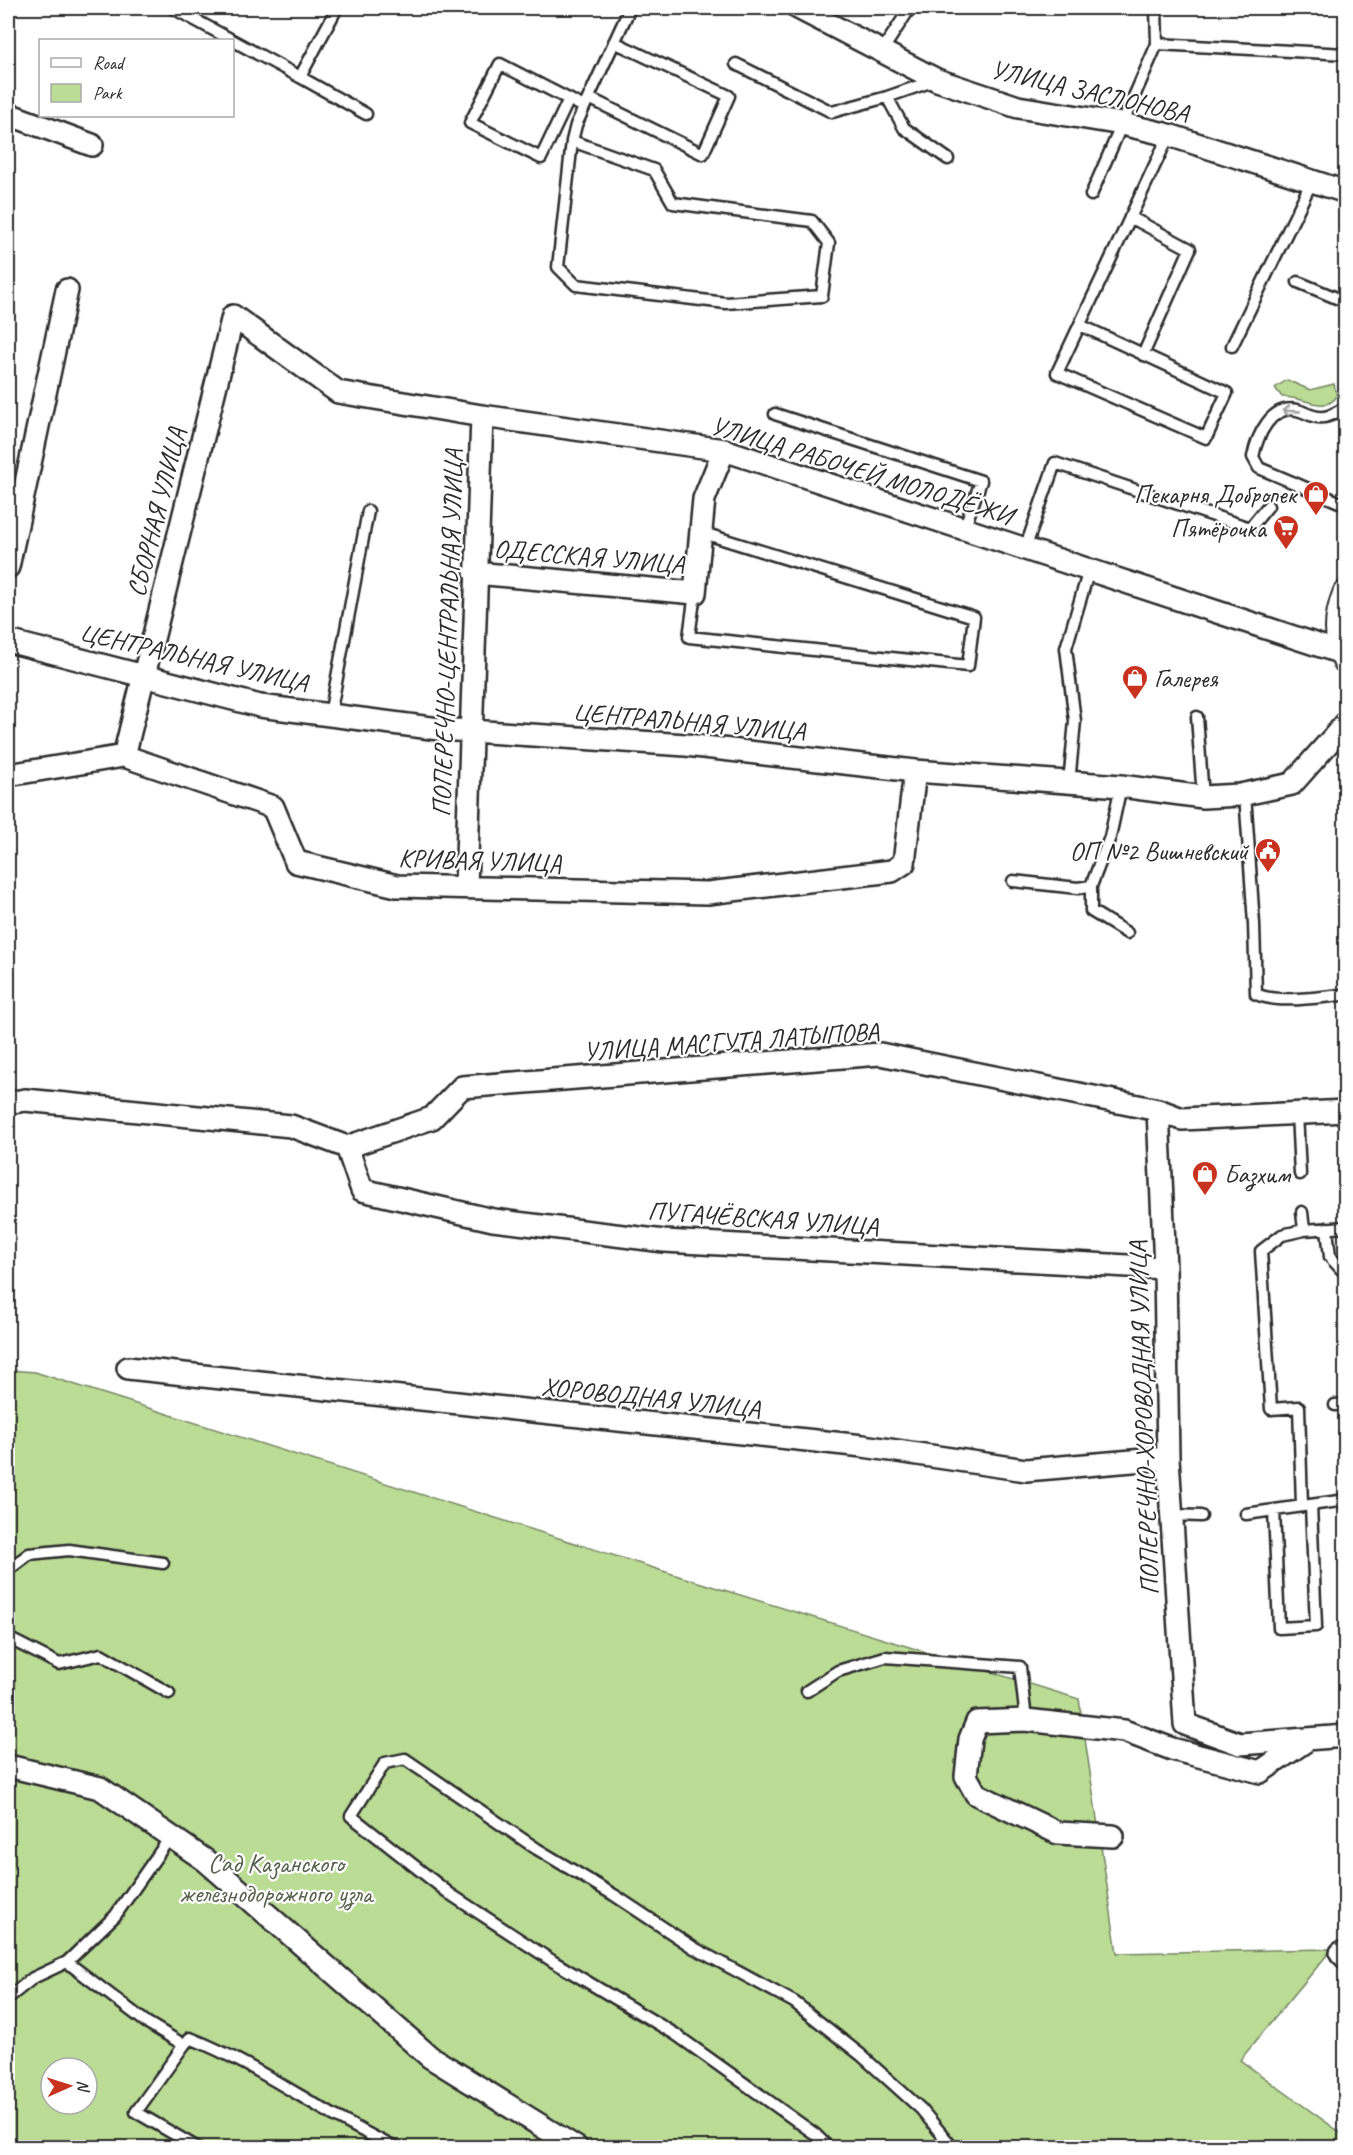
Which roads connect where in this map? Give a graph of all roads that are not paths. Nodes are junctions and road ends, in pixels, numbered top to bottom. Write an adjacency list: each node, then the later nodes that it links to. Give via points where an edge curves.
1 (173, 8): 7 (lane)
2 (337, 8): 14 (lane)
3 (630, 8): 9 (lane)
4 (798, 8): 11 (street, УЛИЦА ЗАСЛОНОВА)
5 (910, 8): 11 (lane)
6 (1156, 8): 10 (lane)
7 (230, 39)
8 (234, 41): 14 (lane)
9 (614, 42): 18 (lane); 18 (lane, via 729,96 703,154)
10 (1157, 44): 12 (lane); 21 (lane)
11 (882, 51): 15 (street, УЛИЦА ЗАСЛОНОВА)
12 (1346, 54)
13 (736, 64): 16 (lane, via 832,112)
14 (300, 77): 20 (lane)
15 (937, 80): 16 (lane); 21 (street, УЛИЦА ЗАСЛОНОВА, via 1018,107)
16 (887, 97): 25 (lane, via 904,128)
17 (569, 99): 17 (lane, via 500,64 470,123 542,158); 18 (lane)
18 (586, 103): 23 (lane)
19 (8, 114): 24 (street)
20 (366, 114)
21 (1122, 124): 22 (street, УЛИЦА ЗАСЛОНОВА); 28 (lane)
22 (1169, 135): 26 (street, УЛИЦА ЗАСЛОНОВА); 29 (lane)
23 (572, 141): 23 (lane, via 654,170 673,203 812,221 829,243 822,296 726,303 576,285 558,267)
24 (92, 145)
25 (948, 159)
26 (1312, 181): 27 (street, УЛИЦА ЗАСЛОНОВА); 35 (lane)
27 (1344, 188)
28 (1091, 195)
29 (1130, 217): 34 (lane); 36 (lane, via 1190,249)
30 (1298, 282): 32 (lane)
31 (67, 290): 47 (street)
32 (1346, 302)
33 (233, 316): 39 (street, УЛИЦА РАБОЧЕЙ МОЛОДЁЖИ, via 338,392); 54 (street, СБОРНАЯ УЛИЦА)
34 (1080, 325): 36 (lane); 36 (lane, via 1057,373 1206,438 1227,393)
35 (1232, 346)
36 (1143, 355)
37 (1346, 406): 41 (lane, one-way to 41, via 1323,418 1290,409 1274,414 1268,419 1253,457 1259,468)
38 (776, 414): 44 (lane, via 981,481)
39 (482, 416): 40 (street, УЛИЦА РАБОЧЕЙ МОЛОДЁЖИ); 49 (street, ПОПЕРЕЧНО-ЦЕНТРАЛЬНАЯ УЛИЦА)
40 (724, 450): 44 (street, УЛИЦА РАБОЧЕЙ МОЛОДЁЖИ); 45 (street, ОДЕССКАЯ УЛИЦА, via 704,499)
41 (1346, 505)
42 (1268, 506): 46 (lane, via 1250,528 1055,463)
43 (368, 511): 55 (lane)
44 (964, 529): 46 (street, УЛИЦА РАБОЧЕЙ МОЛОДЁЖИ)
45 (700, 532): 50 (street, ОДЕССКАЯ УЛИЦА); 50 (lane, via 974,617 968,666 689,637)
46 (1024, 549): 48 (street, УЛИЦА РАБОЧЕЙ МОЛОДЁЖИ)
47 (8, 567)
48 (1089, 570): 53 (street, УЛИЦА РАБОЧЕЙ МОЛОДЁЖИ); 62 (lane, via 1066,648 1075,721)
49 (475, 573): 50 (street, ОДЕССКАЯ УЛИЦА); 58 (street, ПОПЕРЕЧНО-ЦЕНТРАЛЬНАЯ УЛИЦА)
50 (694, 593)
51 (1346, 594): 53 (street, via 1338,622)
52 (8, 641): 54 (street, ЦЕНТРАЛЬНАЯ УЛИЦА)
53 (1344, 656)
54 (142, 675): 55 (street, ЦЕНТРАЛЬНАЯ УЛИЦА, via 260,706); 59 (street, СБОРНАЯ УЛИЦА)
55 (330, 715): 58 (street, ЦЕНТРАЛЬНАЯ УЛИЦА)
56 (1197, 717): 65 (lane)
57 (1346, 723): 64 (street, ЦЕНТРАЛЬНАЯ УЛИЦА, via 1292,784)
58 (470, 732): 60 (street, ЦЕНТРАЛЬНАЯ УЛИЦА, via 686,745); 68 (street, ПОПЕРЕЧНО-ЦЕНТРАЛЬНАЯ УЛИЦА)
59 (124, 756): 61 (street, КРИВАЯ УЛИЦА); 68 (street, КРИВАЯ УЛИЦА, via 273,807 296,862 397,886)
60 (915, 771): 62 (street, ЦЕНТРАЛЬНАЯ УЛИЦА); 68 (street, КРИВАЯ УЛИЦА, via 904,863 892,871 708,893)
61 (8, 775)
62 (1069, 783): 63 (street, ЦЕНТРАЛЬНАЯ УЛИЦА)
63 (1121, 786): 65 (street, ЦЕНТРАЛЬНАЯ УЛИЦА); 67 (lane, via 1110,837)
64 (1245, 794): 65 (street, ЦЕНТРАЛЬНАЯ УЛИЦА); 70 (lane, via 1256,994 1291,998)
65 (1203, 797)
66 (1013, 881): 67 (lane)
67 (1091, 886): 69 (lane, via 1091,911)
68 (466, 887)
69 (1127, 933)
70 (1346, 992)
71 (8, 1103): 75 (street, via 25,1100 291,1126)
72 (1158, 1110): 74 (street, УЛИЦА МАСГУТА ЛАТЫПОВА, via 1182,1119); 75 (street, УЛИЦА МАСГУТА ЛАТЫПОВА, via 880,1054 462,1087 432,1118); 81 (street, ПОПЕРЕЧНО-ХОРОВОДНАЯ УЛИЦА)
73 (1346, 1111): 74 (street, УЛИЦА МАСГУТА ЛАТЫПОВА)
74 (1297, 1113): 76 (lane)
75 (347, 1147): 81 (street, ПУГАЧЁВСКАЯ УЛИЦА, via 362,1190 493,1220 664,1241)
76 (1300, 1174)
77 (1302, 1212): 80 (lane)
78 (1346, 1227): 79 (lane)
79 (1327, 1228): 80 (lane); 82 (lane, via 1330,1257)
80 (1304, 1230): 86 (lane, via 1282,1235 1262,1251 1271,1409 1299,1407)
81 (1165, 1268): 84 (street, ПОПЕРЕЧНО-ХОРОВОДНАЯ УЛИЦА)
82 (1346, 1271)
83 (129, 1368): 84 (street, ХОРОВОДНАЯ УЛИЦА, via 863,1446 1026,1470)
84 (1168, 1458): 89 (street, ПОПЕРЕЧНО-ХОРОВОДНАЯ УЛИЦА)
85 (1346, 1500): 86 (lane)
86 (1307, 1506): 87 (lane); 87 (lane, via 1316,1626 1279,1628)
87 (1274, 1510): 88 (lane)
88 (1246, 1514)
89 (1171, 1515): 90 (lane); 98 (street, ПОПЕРЕЧНО-ХОРОВОДНАЯ УЛИЦА, via 1185,1724 1240,1744)
90 (1201, 1516)
91 (163, 1563): 92 (lane, via 69,1550 29,1554)
92 (8, 1570)
93 (8, 1638): 95 (lane, via 59,1664 101,1654)
94 (807, 1691): 96 (lane, via 838,1671 885,1657 1020,1666)
95 (169, 1693)
96 (1026, 1720): 98 (street, via 1124,1731 1172,1749 1260,1772); 101 (street, via 977,1722 970,1739 966,1776 976,1794 1058,1833)
97 (1346, 1736): 98 (street)
98 (1308, 1739)
99 (8, 1766): 100 (street, via 100,1788)
100 (171, 1836): 102 (lane, via 114,1916); 107 (street, via 205,1860 430,2056)
101 (1113, 1836)
102 (67, 1962): 103 (lane, via 33,1978); 104 (lane, via 146,2022)
103 (8, 1998)
104 (184, 2045): 105 (lane, via 136,2112); 106 (lane, via 190,2038 214,2047)
105 (198, 2148)
106 (395, 2148)
107 (577, 2148)
108 (829, 2148): 109 (lane, via 675,2034 450,1894 351,1816 384,1763 405,1759 537,1849 694,1948 794,2002 921,2109)
109 (953, 2148)

